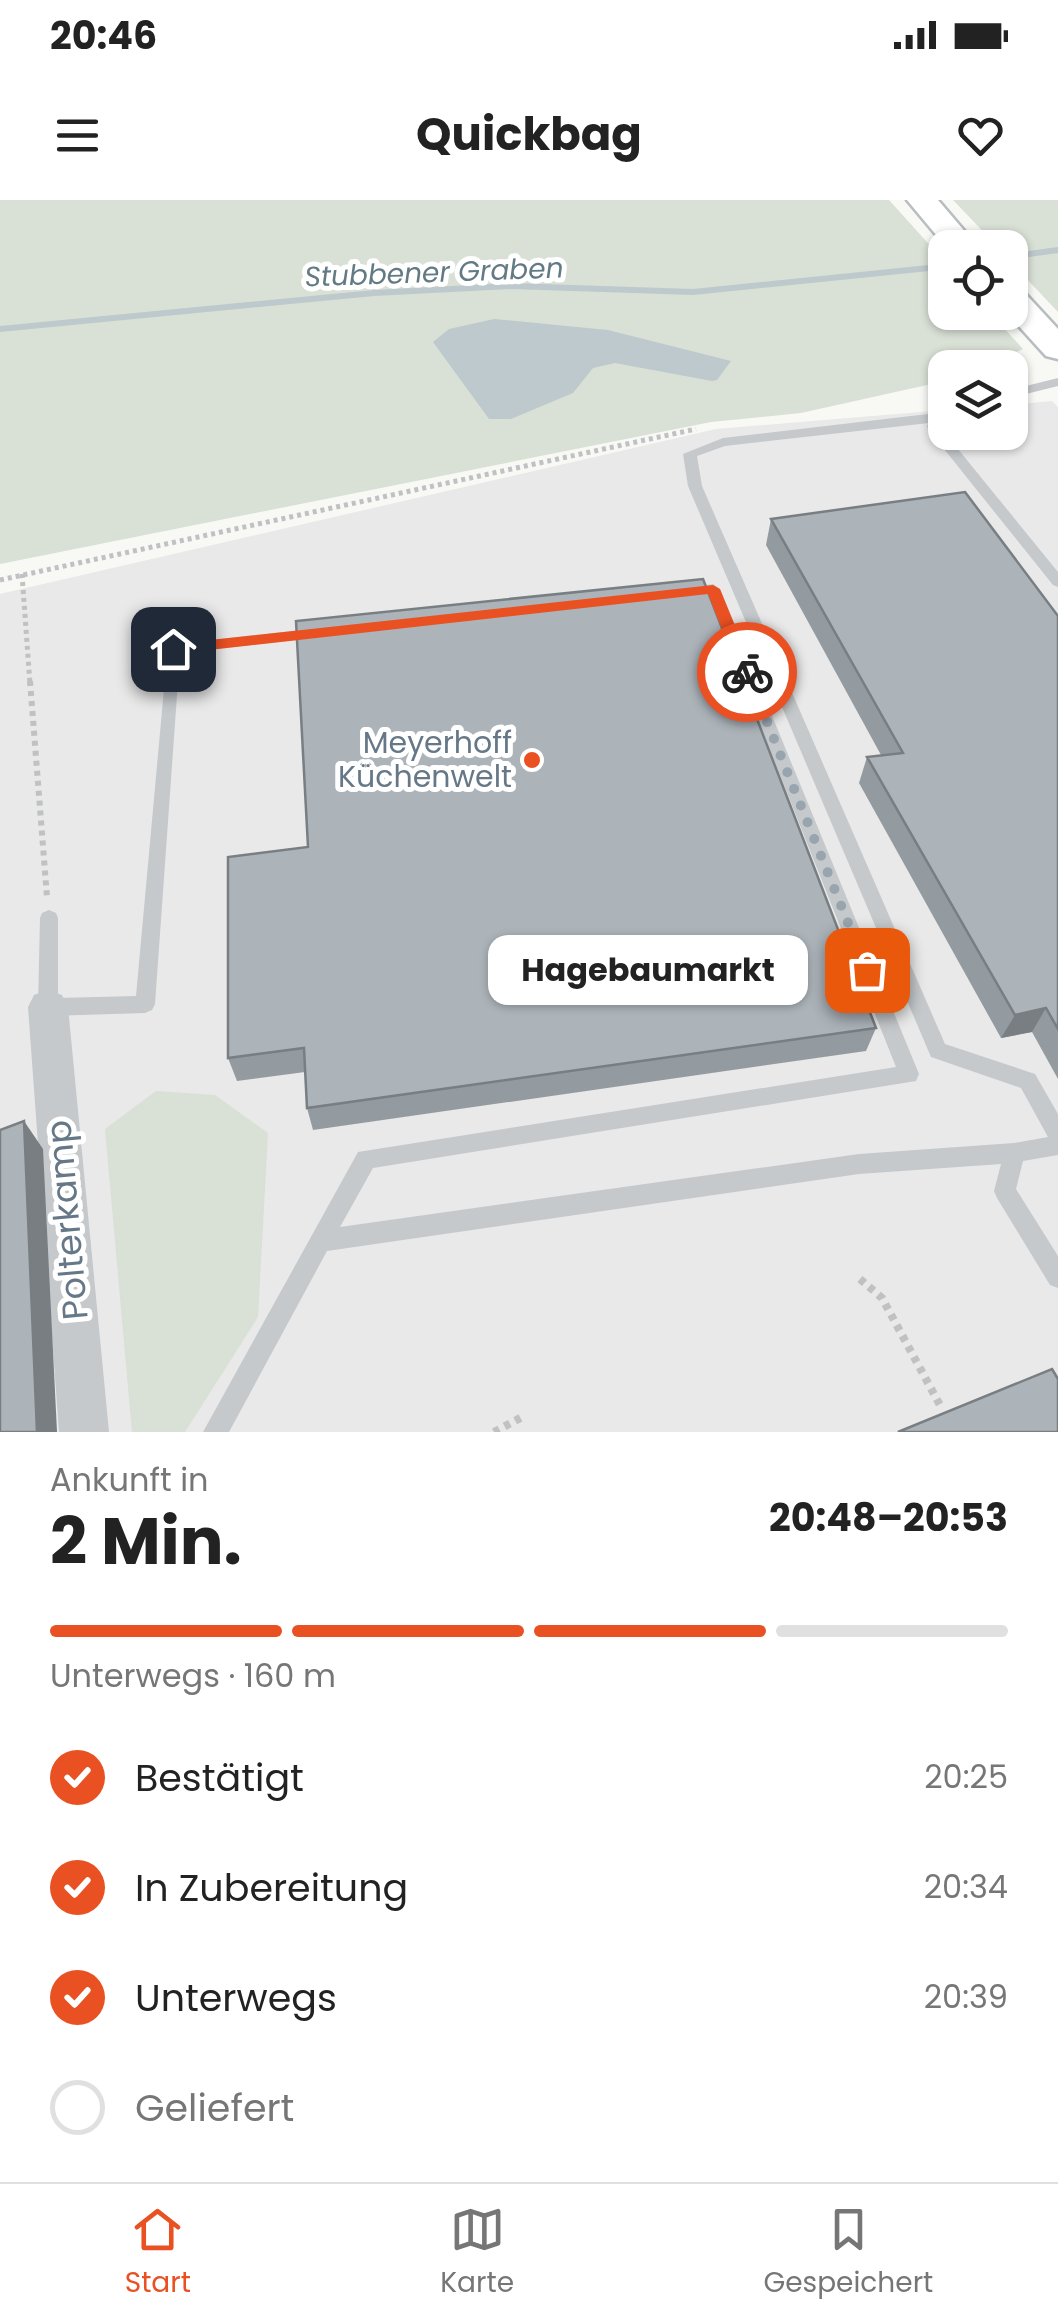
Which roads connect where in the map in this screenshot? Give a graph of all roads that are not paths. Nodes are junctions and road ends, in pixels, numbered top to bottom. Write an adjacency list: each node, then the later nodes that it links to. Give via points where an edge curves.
1 (922, 200): 2 (main road)
2 (948, 230)
3 (1028, 316): 4 (main road)
4 (1058, 349)
5 (1058, 382): 6 (lane)
6 (1028, 390)
7 (928, 418): 14 (lane, via 723,442 690,454 695,486 938,1051 1028,1081)
8 (951, 450): 9 (lane)
9 (1058, 582)
10 (655, 596): 17 (lane, via 713,589 910,1074 366,1160)
11 (346, 630): 13 (lane, via 173,649 145,1004)
12 (49, 918): 13 (lane)
13 (48, 1007): 19 (street, Polterkamp)
14 (1058, 1134)
15 (1058, 1145): 16 (lane)
16 (1014, 1154): 17 (lane, via 859,1164); 18 (lane, via 1005,1191)
17 (321, 1241): 20 (lane)
18 (1058, 1277)
19 (84, 1432)
20 (215, 1432)

